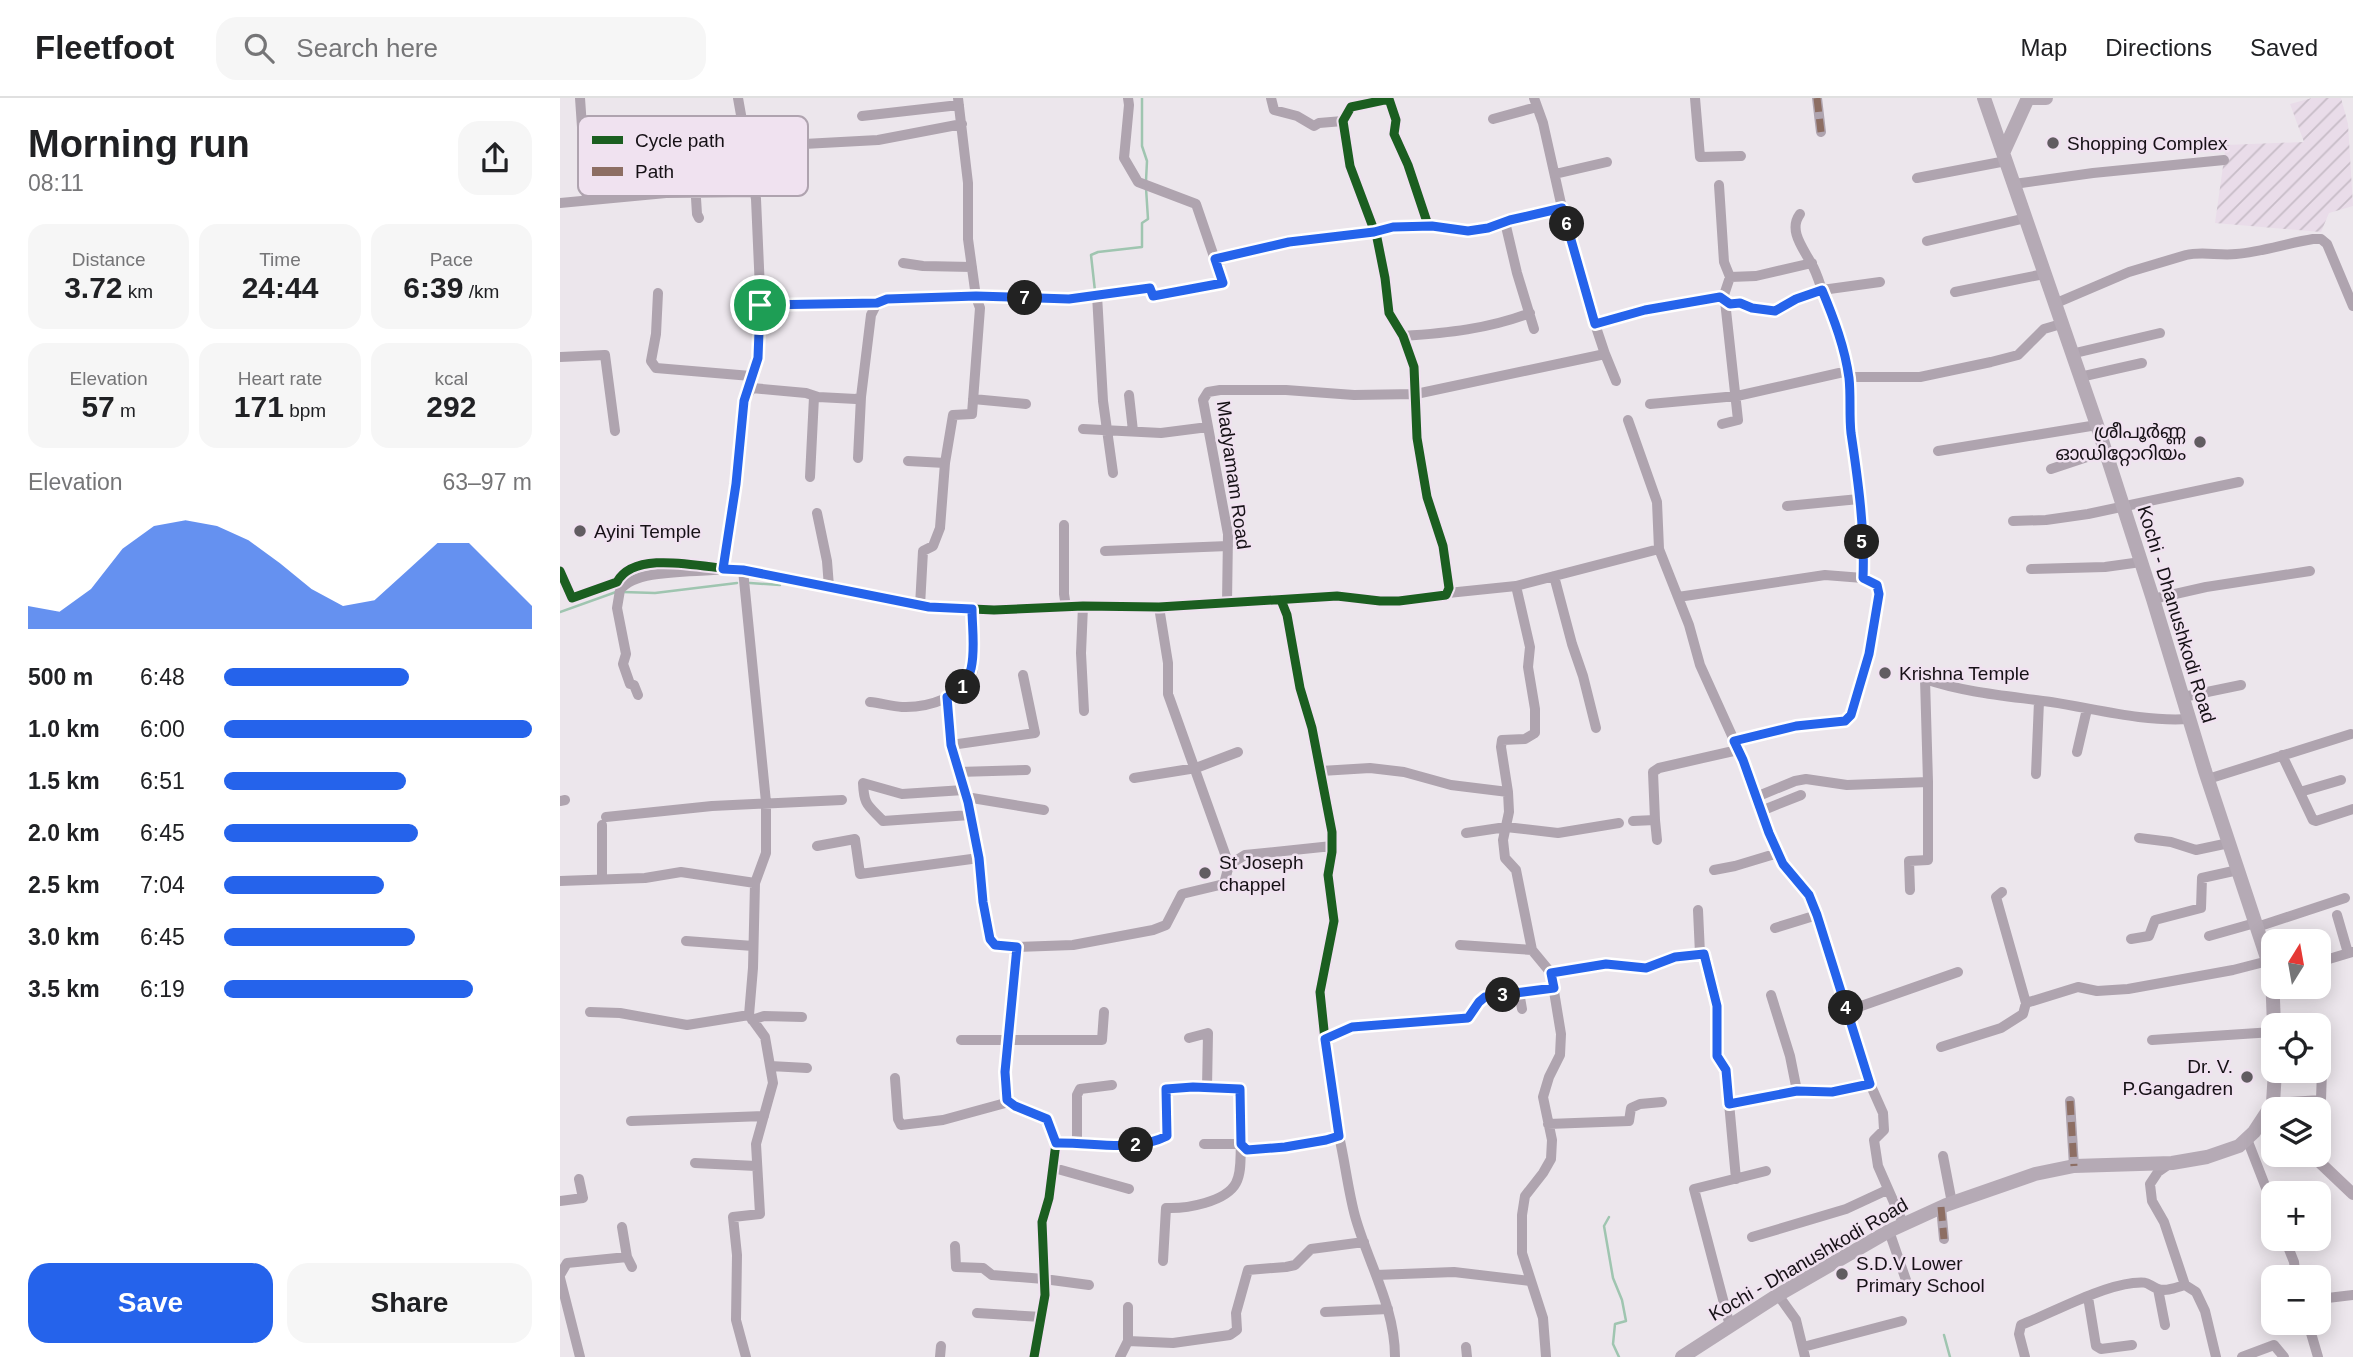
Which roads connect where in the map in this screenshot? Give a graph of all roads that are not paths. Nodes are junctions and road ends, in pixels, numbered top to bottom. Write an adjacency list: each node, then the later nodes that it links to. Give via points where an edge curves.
1 (580, 98): 13 (street)
2 (738, 98): 14 (street)
3 (1128, 98): 44 (street, via 1124,158 1138,182 1196,204)
4 (1271, 98): 17 (street, via 1273,110 1314,126)
5 (1695, 98): 22 (street, via 1699,157)
6 (1817, 98): 19 (street)
7 (1984, 98): 21 (highway, Kochi - Dhanushkodi Road)
8 (2028, 98): 9 (highway); 21 (highway)
9 (2046, 98)
10 (959, 101): 15 (street); 18 (street)
11 (1365, 101): 17 (street, via 1351,107); 41 (street, via 1389,99 1396,120 1394,134)
12 (1535, 103): 16 (street); 25 (street)
13 (581, 116)
14 (741, 116)
15 (862, 116)
16 (1493, 119)
17 (1343, 121): 42 (street, via 1350,166)
18 (962, 124): 20 (street, via 878,140); 47 (street)
19 (1821, 132)
20 (808, 144)
21 (2006, 153): 26 (street); 27 (highway, Kochi - Dhanushkodi Road)
22 (1741, 156)
23 (2224, 160): 27 (street)
24 (1607, 162): 25 (street)
25 (1555, 174): 36 (street)
26 (1917, 178)
27 (2014, 184): 39 (highway, Kochi - Dhanushkodi Road)
28 (1719, 185): 49 (street, via 1724,261)
29 (587, 196): 34 (street)
30 (630, 196): 33 (street)
31 (695, 196): 38 (street)
32 (755, 196): 59 (street)
33 (614, 197): 34 (street)
34 (587, 200): 35 (street)
35 (560, 204)
36 (1562, 208): 40 (street); 62 (street)
37 (1800, 214): 46 (street, via 1795,232)
38 (699, 218)
39 (2026, 218): 43 (street); 48 (highway, Kochi - Dhanushkodi Road)
40 (1505, 222): 41 (street, via 1468,231); 61 (street)
41 (1428, 225): 42 (street)
42 (1374, 232): 44 (street, via 1289,242); 66 (street, via 1387,307)
43 (1927, 241)
44 (1215, 259): 54 (street, via 1223,283 1153,296 1150,288)
45 (903, 263): 47 (street)
46 (1812, 264): 49 (street); 51 (street)
47 (972, 267): 55 (street)
48 (2044, 274): 52 (street); 58 (highway, Kochi - Dhanushkodi Road)
49 (1730, 277): 56 (street)
50 (1880, 282): 51 (street)
51 (1822, 290): 56 (street, via 1775,311); 71 (street, via 1839,330)
52 (1955, 292)
53 (659, 293): 72 (street, via 651,360 656,368)
54 (1097, 295): 55 (street, via 1047,299); 89 (street)
55 (976, 296): 57 (street); 81 (street, via 980,308)
56 (1724, 299): 62 (street, via 1694,300); 78 (street)
57 (877, 303): 59 (street); 80 (street, via 871,315)
58 (2054, 304): 60 (street, via 2129,272 2194,253 2240,254 2321,239); 63 (highway, Kochi - Dhanushkodi Road)
59 (760, 305): 72 (street, via 760,345)
60 (2353, 306)
61 (1530, 313): 64 (street); 66 (street, via 1469,331)
62 (1595, 324): 67 (street)
63 (2061, 324): 68 (highway, Kochi - Dhanushkodi Road); 71 (street, via 2044,329 2018,355 1991,362 1920,377)
64 (1534, 329)
65 (2160, 333): 68 (street)
66 (1403, 336): 76 (street)
67 (1605, 354): 74 (street); 76 (street)
68 (2071, 354): 73 (highway, Kochi - Dhanushkodi Road)
69 (560, 357): 90 (street, via 605,355)
70 (2142, 363): 73 (street)
71 (1848, 374): 78 (street); 101 (street)
72 (751, 376): 75 (street)
73 (2080, 376): 86 (highway, Kochi - Dhanushkodi Road)
74 (1616, 381)
75 (747, 394): 79 (street, via 757,388); 111 (street)
76 (1416, 394): 87 (street, Madyamam Road, via 1220,390 1204,396); 120 (street, via 1417,438 1427,497 1443,546)
77 (1129, 396): 91 (street)
78 (1737, 396): 83 (street); 85 (street, via 1738,421)
79 (814, 397): 80 (street); 99 (street)
80 (860, 397): 94 (street)
81 (973, 399): 82 (street); 96 (street, via 972,414 953,415)
82 (1026, 404)
83 (1650, 404)
84 (1628, 420): 108 (street, via 1657,502)
85 (1722, 424)
86 (2097, 425): 92 (street); 93 (highway, Kochi - Dhanushkodi Road)
87 (1208, 427): 91 (street); 107 (street, Madyamam Road)
88 (1083, 429): 89 (street)
89 (1108, 429): 91 (street); 98 (street)
90 (615, 431)
91 (1133, 431)
92 (1938, 451)
93 (2105, 451): 97 (street); 103 (highway, Kochi - Dhanushkodi Road)
94 (858, 458)
95 (908, 461): 96 (street)
96 (945, 463): 125 (street, via 940,528 933,546 923,551)
97 (2051, 469)
98 (1113, 474)
99 (810, 477)
100 (2239, 482): 103 (street)
101 (1859, 499): 102 (street); 117 (street)
102 (1787, 506)
103 (2123, 506): 105 (street); 110 (highway, Kochi - Dhanushkodi Road)
104 (817, 513): 119 (street)
105 (2013, 521)
106 (1064, 526): 127 (street)
107 (1228, 546): 109 (street); 124 (street, Madyamam Road)
108 (1659, 549): 116 (street); 121 (street)
109 (1105, 551)
110 (2141, 562): 112 (street); 122 (highway, Kochi - Dhanushkodi Road)
111 (723, 569): 113 (street); 114 (street, via 675,561 643,565 621,574 617,582 575,598); 132 (street, via 648,576 630,581 619,593 617,608 626,654 623,664)
112 (2031, 569)
113 (743, 570): 119 (street); 162 (street)
114 (560, 571)
115 (2310, 571): 122 (street)
116 (1553, 576): 118 (street); 140 (street)
117 (1863, 578): 121 (street, via 1825,575); 143 (street, via 1877,585 1879,594 1869,654 1851,715 1845,721 1796,726)
118 (1516, 586): 120 (street); 156 (street, via 1530,647 1535,733 1525,739 1502,740)
119 (829, 587): 125 (street)
120 (1448, 593): 123 (street, via 1399,601 1337,596)
121 (1678, 597): 143 (street, via 1700,665)
122 (2153, 599): 134 (highway, Kochi - Dhanushkodi Road)
123 (1281, 600): 124 (street); 149 (street)
124 (1227, 603): 128 (street)
125 (920, 606): 129 (street)
126 (1083, 606): 127 (street); 128 (street); 138 (street)
127 (1066, 607): 129 (street)
128 (1159, 607): 147 (street, via 1168,694)
129 (972, 609): 133 (street, via 972,671 964,686)
130 (1023, 675): 142 (street, via 1035,733)
131 (2241, 685): 134 (street)
132 (638, 695)
133 (947, 697): 136 (street, via 903,707); 142 (street)
134 (2183, 697): 139 (highway, Kochi - Dhanushkodi Road)
135 (2039, 701): 137 (street); 151 (street); 155 (street, via 1925,679)
136 (870, 702)
137 (2087, 709): 139 (street); 145 (street)
138 (1084, 710)
139 (2189, 719): 153 (highway, Kochi - Dhanushkodi Road)
140 (1596, 728)
141 (2351, 734): 146 (street)
142 (951, 745): 150 (street)
143 (1736, 745): 160 (street); 167 (street, via 1722,754 1653,772)
144 (1238, 752): 147 (street)
145 (2077, 752)
146 (2282, 755): 153 (street); 157 (street)
147 (1196, 768): 152 (street); 179 (street)
148 (1026, 770): 150 (street)
149 (1321, 771): 156 (street, via 1370,768 1451,786); 176 (street)
150 (958, 772): 158 (street)
151 (2036, 774)
152 (1134, 778)
153 (2208, 779): 174 (highway, Kochi - Dhanushkodi Road)
154 (2341, 780): 157 (street)
155 (1928, 782): 160 (street, via 1847,785 1806,779); 185 (street, via 1928,860 1909,861)
156 (1508, 792): 170 (street)
157 (2300, 792): 163 (street, via 2316,821)
158 (965, 793): 164 (street); 166 (street); 166 (street, via 902,794 863,783 867,807 883,821)
159 (1801, 795): 165 (street)
160 (1756, 797): 165 (street)
161 (842, 800): 162 (street)
162 (766, 802): 182 (street, via 604,821); 184 (street, via 766,853)
163 (2353, 809)
164 (1044, 810)
165 (1761, 811): 177 (street)
166 (970, 815): 178 (street)
167 (1655, 820): 168 (street); 173 (street)
168 (1633, 821)
169 (1619, 822): 170 (street, via 1558,833)
170 (1506, 827): 171 (street); 200 (street, via 1505,858 1516,870)
171 (1466, 834)
172 (2139, 838): 174 (street, via 2196,850)
173 (1657, 840)
174 (2229, 843): 181 (highway, Kochi - Dhanushkodi Road)
175 (817, 846): 178 (street, via 855,839 860,874)
176 (1332, 846): 179 (street, via 1245,855); 220 (street, via 1328,874 1334,921 1320,992)
177 (1778, 853): 180 (street); 190 (street, via 1809,895)
178 (979, 858): 199 (street, via 990,939 995,945)
179 (1229, 865): 199 (street, via 1224,884 1182,894 1166,926 1073,945)
180 (1714, 870)
181 (2238, 870): 191 (highway, Kochi - Dhanushkodi Road); 194 (street, via 2202,878 2201,908 2155,920 2149,936)
182 (602, 879): 183 (street); 184 (street, via 681,872)
183 (560, 881)
184 (755, 883): 198 (street)
185 (1910, 890)
186 (2002, 892): 210 (street, via 1996,897)
187 (2345, 898): 191 (street)
188 (1698, 910): 202 (street)
189 (2337, 915): 201 (street)
190 (1808, 918): 192 (street); 212 (street)
191 (2256, 925): 193 (street); 195 (highway, Kochi - Dhanushkodi Road)
192 (1775, 928)
193 (2209, 936)
194 (2131, 939)
195 (2261, 940)
196 (686, 941): 198 (street)
197 (1460, 945): 200 (street)
198 (753, 946): 216 (street)
199 (1017, 947): 219 (street)
200 (1532, 950): 206 (street)
201 (2351, 953): 203 (street)
202 (1700, 954): 206 (street, via 1646,968 1606,964); 234 (street, via 1704,954 1712,980 1717,1056 1726,1070)
203 (2331, 959)
204 (2261, 969): 210 (street, via 2128,989 2078,987)
205 (1958, 972): 212 (street)
206 (1551, 973): 207 (street)
207 (1554, 988): 208 (street); 237 (street, via 1560,1055 1543,1097)
208 (1520, 992): 211 (street); 220 (street, via 1485,997 1468,1018 1352,1027)
209 (1771, 995): 230 (street)
210 (2026, 1003): 223 (street, via 2022,1014 2001,1028)
211 (1522, 1009)
212 (1847, 1011): 227 (street)
213 (590, 1012): 216 (street, via 687,1025)
214 (1104, 1013): 219 (street, via 1102,1040)
215 (802, 1017): 216 (street)
216 (751, 1018): 224 (street, via 765,1037)
217 (2261, 1033): 222 (street)
218 (1189, 1038): 229 (street, via 1208,1033)
219 (1009, 1039): 221 (street); 232 (street, via 1005,1072)
220 (1325, 1039): 239 (street)
221 (961, 1040)
222 (2152, 1040)
223 (1941, 1047)
224 (770, 1066): 225 (street); 235 (street, via 773,1083)
225 (807, 1068)
226 (895, 1078): 232 (street, via 901,1125 943,1121)
227 (1870, 1084): 230 (street, via 1832,1092); 257 (street, via 1883,1114 1884,1130 1874,1140)
228 (1112, 1085): 242 (street, via 1080,1089)
229 (1207, 1088): 242 (street, via 1166,1089 1167,1136 1154,1142 1132,1146); 244 (street, via 1240,1089)
230 (1797, 1091): 234 (street)
231 (2070, 1101): 249 (street)
232 (1009, 1102): 241 (street, via 1047,1119)
233 (1661, 1102): 237 (street, via 1631,1108 1629,1121)
234 (1729, 1104): 254 (street)
235 (764, 1116): 236 (street); 248 (street, via 755,1144)
236 (631, 1121)
237 (1548, 1124): 272 (street, via 1551,1159 1525,1196 1522,1215 1522,1253)
238 (2261, 1124): 240 (highway, Kochi - Dhanushkodi Road)
239 (1339, 1136): 244 (street, via 1285,1147 1247,1150); 266 (street)
240 (2247, 1139): 247 (highway, Kochi - Dhanushkodi Road, via 2207,1157); 255 (street)
241 (1056, 1143): 242 (street); 251 (street)
242 (1077, 1143)
243 (1204, 1144): 244 (street)
244 (1241, 1144): 268 (street, via 1240,1173 1227,1193 1183,1209 1166,1208)
245 (1943, 1156): 260 (street)
246 (695, 1163): 248 (street)
247 (2172, 1163): 249 (highway, Kochi - Dhanushkodi Road); 275 (street, via 2150,1184 2152,1202 2164,1222)
248 (756, 1166): 295 (street, via 760,1214 733,1217 736,1320)
249 (2074, 1166): 260 (highway, Kochi - Dhanushkodi Road, via 2035,1174)
250 (2324, 1167): 258 (main road)
251 (1054, 1168): 256 (street); 271 (street, via 1042,1222)
252 (1766, 1171): 254 (street)
253 (579, 1179): 259 (street, via 583,1198)
254 (1735, 1179): 288 (street, via 1694,1189)
255 (2263, 1181)
256 (1129, 1189)
257 (1887, 1190): 261 (street); 264 (street, via 1846,1209)
258 (2353, 1195)
259 (560, 1201)
260 (1947, 1205): 261 (highway, Kochi - Dhanushkodi Road); 265 (street)
261 (1903, 1223): 263 (highway, Kochi - Dhanushkodi Road)
262 (622, 1227): 270 (street, via 629,1262 567,1263)
263 (1889, 1231): 273 (street); 277 (highway, Kochi - Dhanushkodi Road)
264 (1752, 1237)
265 (1944, 1239)
266 (1364, 1242): 269 (street); 290 (street, via 1311,1249 1295,1265 1248,1270 1236,1313 1237,1330 1230,1335 1173,1343)
267 (955, 1246): 271 (street, via 956,1267)
268 (1163, 1261)
269 (1376, 1275): 272 (street, via 1454,1272); 282 (street)
270 (560, 1277): 294 (street)
271 (1044, 1279): 274 (street); 285 (street)
272 (1530, 1280): 299 (street, via 1542,1318)
273 (1907, 1283)
274 (1089, 1285)
275 (2185, 1285): 276 (street); 301 (street, via 2196,1292 2205,1311)
276 (2158, 1289): 279 (street, via 2150,1283 2130,1283); 287 (street)
277 (1778, 1295): 288 (highway, Kochi - Dhanushkodi Road); 292 (street, via 1796,1320)
278 (2353, 1295): 280 (street)
279 (2088, 1297): 291 (street, via 2096,1346); 300 (street, via 2021,1325)
280 (2331, 1298)
281 (1128, 1307): 290 (street)
282 (1388, 1309): 283 (street); 298 (street)
283 (1325, 1312)
284 (977, 1313): 285 (street)
285 (1042, 1317): 296 (street)
286 (1902, 1321): 292 (street)
287 (2165, 1325)
288 (1730, 1326): 293 (highway, Kochi - Dhanushkodi Road)
289 (2312, 1335): 304 (street)
290 (1128, 1341): 297 (street)
291 (2132, 1345)
292 (1804, 1352)
293 (1690, 1354)
294 (580, 1357)
295 (746, 1357)
296 (1034, 1357)
297 (1120, 1357)
298 (1395, 1357)
299 (1546, 1357)
300 (2025, 1357)
301 (2216, 1357)
302 (2242, 1357): 303 (street, via 2274,1346)
303 (2284, 1357)
304 (2318, 1357)

